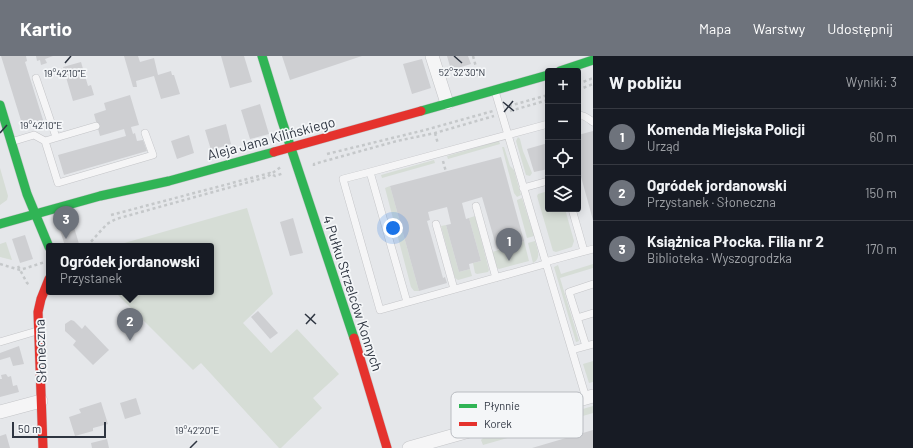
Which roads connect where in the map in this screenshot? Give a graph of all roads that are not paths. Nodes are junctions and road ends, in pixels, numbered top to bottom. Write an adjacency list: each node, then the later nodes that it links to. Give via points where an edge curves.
1 (262, 56): 19 (street, 4 Pułku Strzelców Konnych)
2 (432, 56): 8 (street)
3 (593, 60): 4 (street)
4 (569, 68)
5 (545, 76): 7 (street, Aleja Jana Kilińskiego)
6 (36, 78): 16 (lane)
7 (494, 90): 8 (street, Aleja Jana Kilińskiego); 15 (lane)
8 (447, 103): 19 (street, Aleja Jana Kilińskiego)
9 (0, 106): 18 (street)
10 (581, 115): 11 (lane)
11 (593, 122)
12 (545, 125): 15 (lane)
13 (96, 126): 16 (lane)
14 (145, 132): 17 (lane, via 152,155 58,183)
15 (507, 134): 20 (lane); 22 (lane)
16 (56, 137): 17 (lane)
17 (45, 141): 18 (lane, via 34,135)
18 (11, 142): 25 (street)
19 (290, 147): 25 (street, Aleja Jana Kilińskiego, via 169,181 100,196); 48 (street, 4 Pułku Strzelców Konnych, via 348,318)
20 (370, 172): 36 (lane); 36 (lane, via 343,179 380,310)
21 (545, 182): 22 (lane)
22 (523, 188): 31 (lane)
23 (476, 206): 32 (lane)
24 (573, 212): 30 (lane)
25 (36, 214): 26 (street, Aleja Jana Kilińskiego); 28 (street)
26 (0, 224)
27 (436, 224): 35 (lane)
28 (47, 243)
29 (593, 249): 30 (lane)
30 (584, 252): 31 (lane)
31 (545, 263): 32 (lane); 42 (lane)
32 (496, 278): 35 (lane)
33 (593, 284): 38 (lane, via 569,292)
34 (46, 287): 39 (street, Słoneczna, via 39,305)
35 (454, 289): 36 (lane)
36 (407, 302)
37 (593, 313): 38 (lane)
38 (577, 318): 41 (lane)
39 (39, 330): 40 (lane); 44 (street, Słoneczna)
40 (0, 342)
41 (589, 345): 42 (lane)
42 (572, 350): 43 (lane)
43 (589, 397)
44 (41, 401): 45 (street, Słoneczna); 47 (street, Słoneczna)
45 (0, 412)
46 (451, 436): 49 (street)
47 (43, 448)
48 (387, 448)
49 (409, 448)

